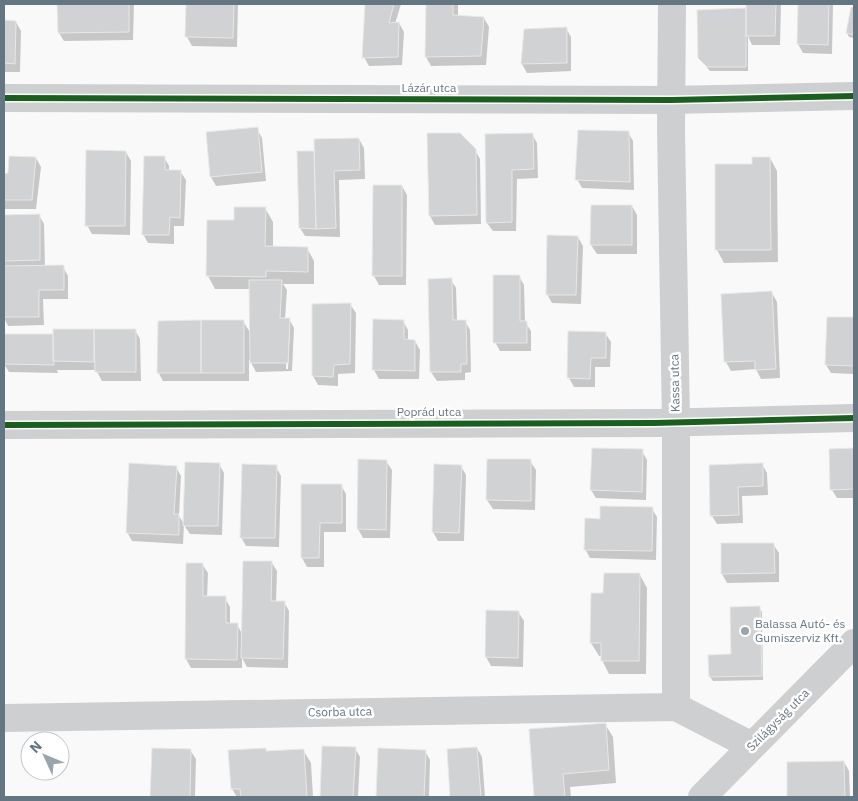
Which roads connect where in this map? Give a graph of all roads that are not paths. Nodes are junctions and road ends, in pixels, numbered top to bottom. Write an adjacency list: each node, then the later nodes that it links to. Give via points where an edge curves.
1 (672, 4): 4 (street, Kassa utca)
2 (854, 96): 4 (street, Lázár utca)
3 (4, 98): 4 (street, Lázár utca)
4 (671, 100): 6 (street, Kassa utca)
5 (854, 418): 6 (street, Poprád utca)
6 (676, 423): 7 (street, Poprád utca); 9 (street, Kassa utca)
7 (4, 425)
8 (854, 643): 11 (street, Szilágyság utca)
9 (676, 707): 10 (street, Csorba utca); 11 (street)
10 (4, 718)
11 (752, 746): 12 (street, Szilágyság utca)
12 (702, 797)

